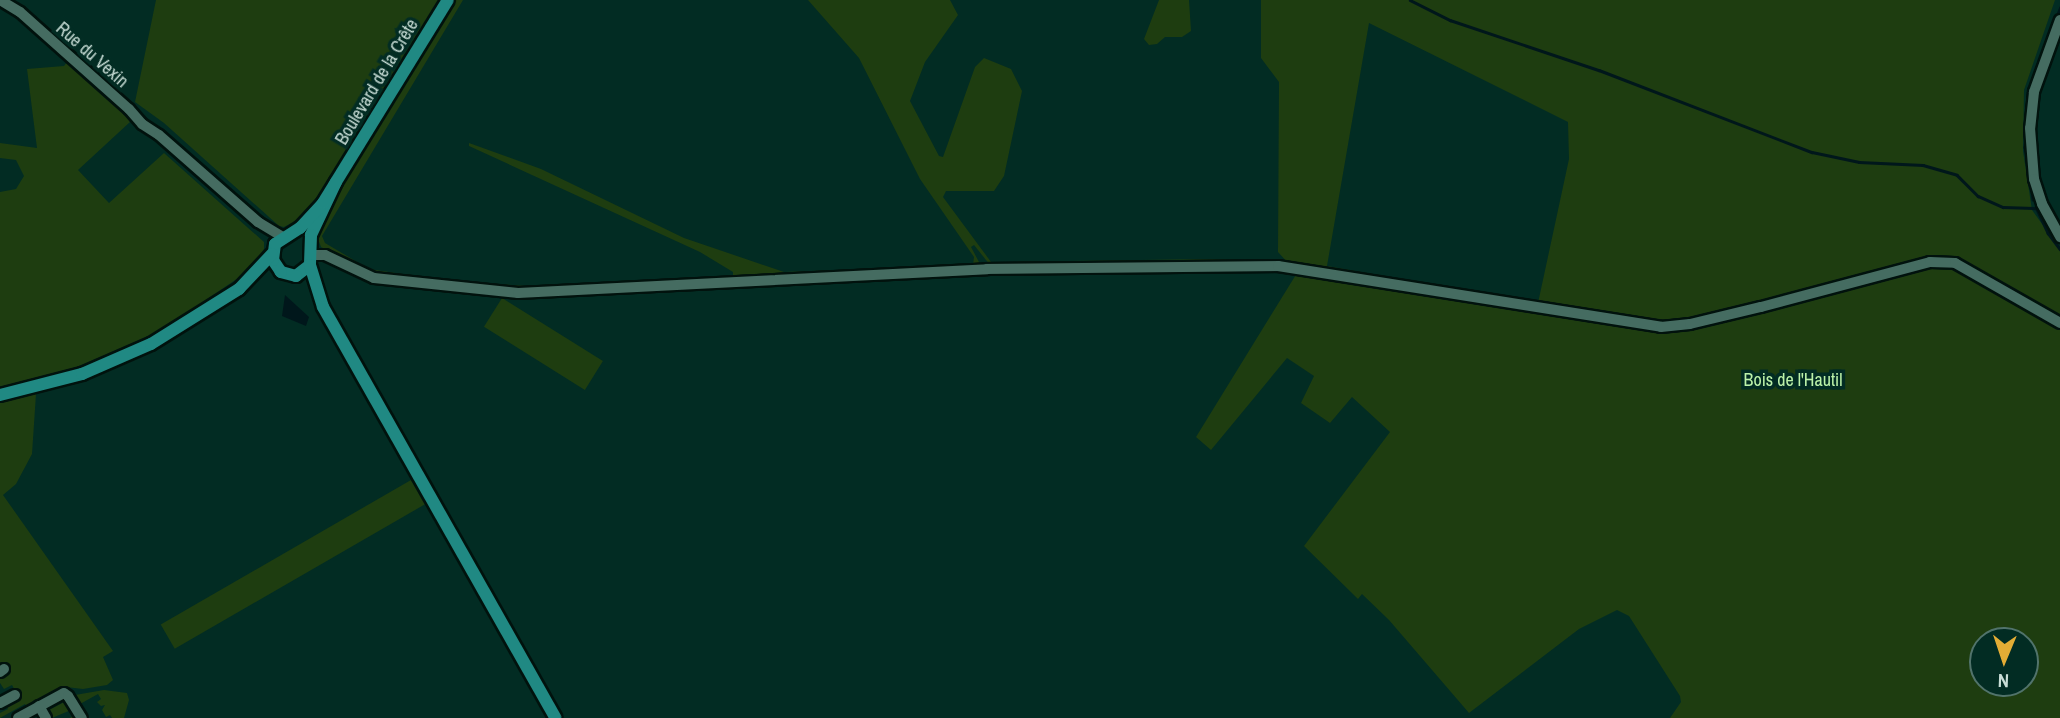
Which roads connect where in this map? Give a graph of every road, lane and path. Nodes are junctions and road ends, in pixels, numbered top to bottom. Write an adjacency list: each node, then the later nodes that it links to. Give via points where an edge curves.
1 (448, 0): 4 (main road, Boulevard de la Crête)
2 (4, 1): 5 (street, Rue du Vexin)
3 (2060, 20): 7 (street, via 2034,92 2030,128 2034,179)
4 (337, 182): 6 (main road, Boulevard de la Crête, via 312,216); 9 (main road, Boulevard de la Crête, via 313,229)
5 (258, 222): 6 (street); 8 (street)
6 (286, 237): 8 (main road, Boulevard de la Crête); 9 (main road, via 300,237)
7 (2060, 237)
8 (273, 251): 10 (main road, via 274,265); 11 (main road, Boulevard de la Crête)
9 (311, 255): 10 (main road, Boulevard de la Crête, via 302,274); 12 (main road); 13 (street, via 325,255 374,278 518,293 987,269 1278,266 1661,327 1930,262 1955,262)
10 (287, 274): 11 (main road, Boulevard de la Crête); 12 (main road)
11 (239, 289): 14 (main road, Boulevard de la Crête, via 168,335 118,360 58,382)
12 (323, 307): 21 (main road)
13 (2060, 323)
14 (0, 395)
15 (15, 695): 16 (street)
16 (1, 699)
17 (39, 706): 18 (street); 19 (street); 20 (street, via 65,694)
18 (18, 718)
19 (46, 718)
20 (82, 718)
21 (556, 718)

